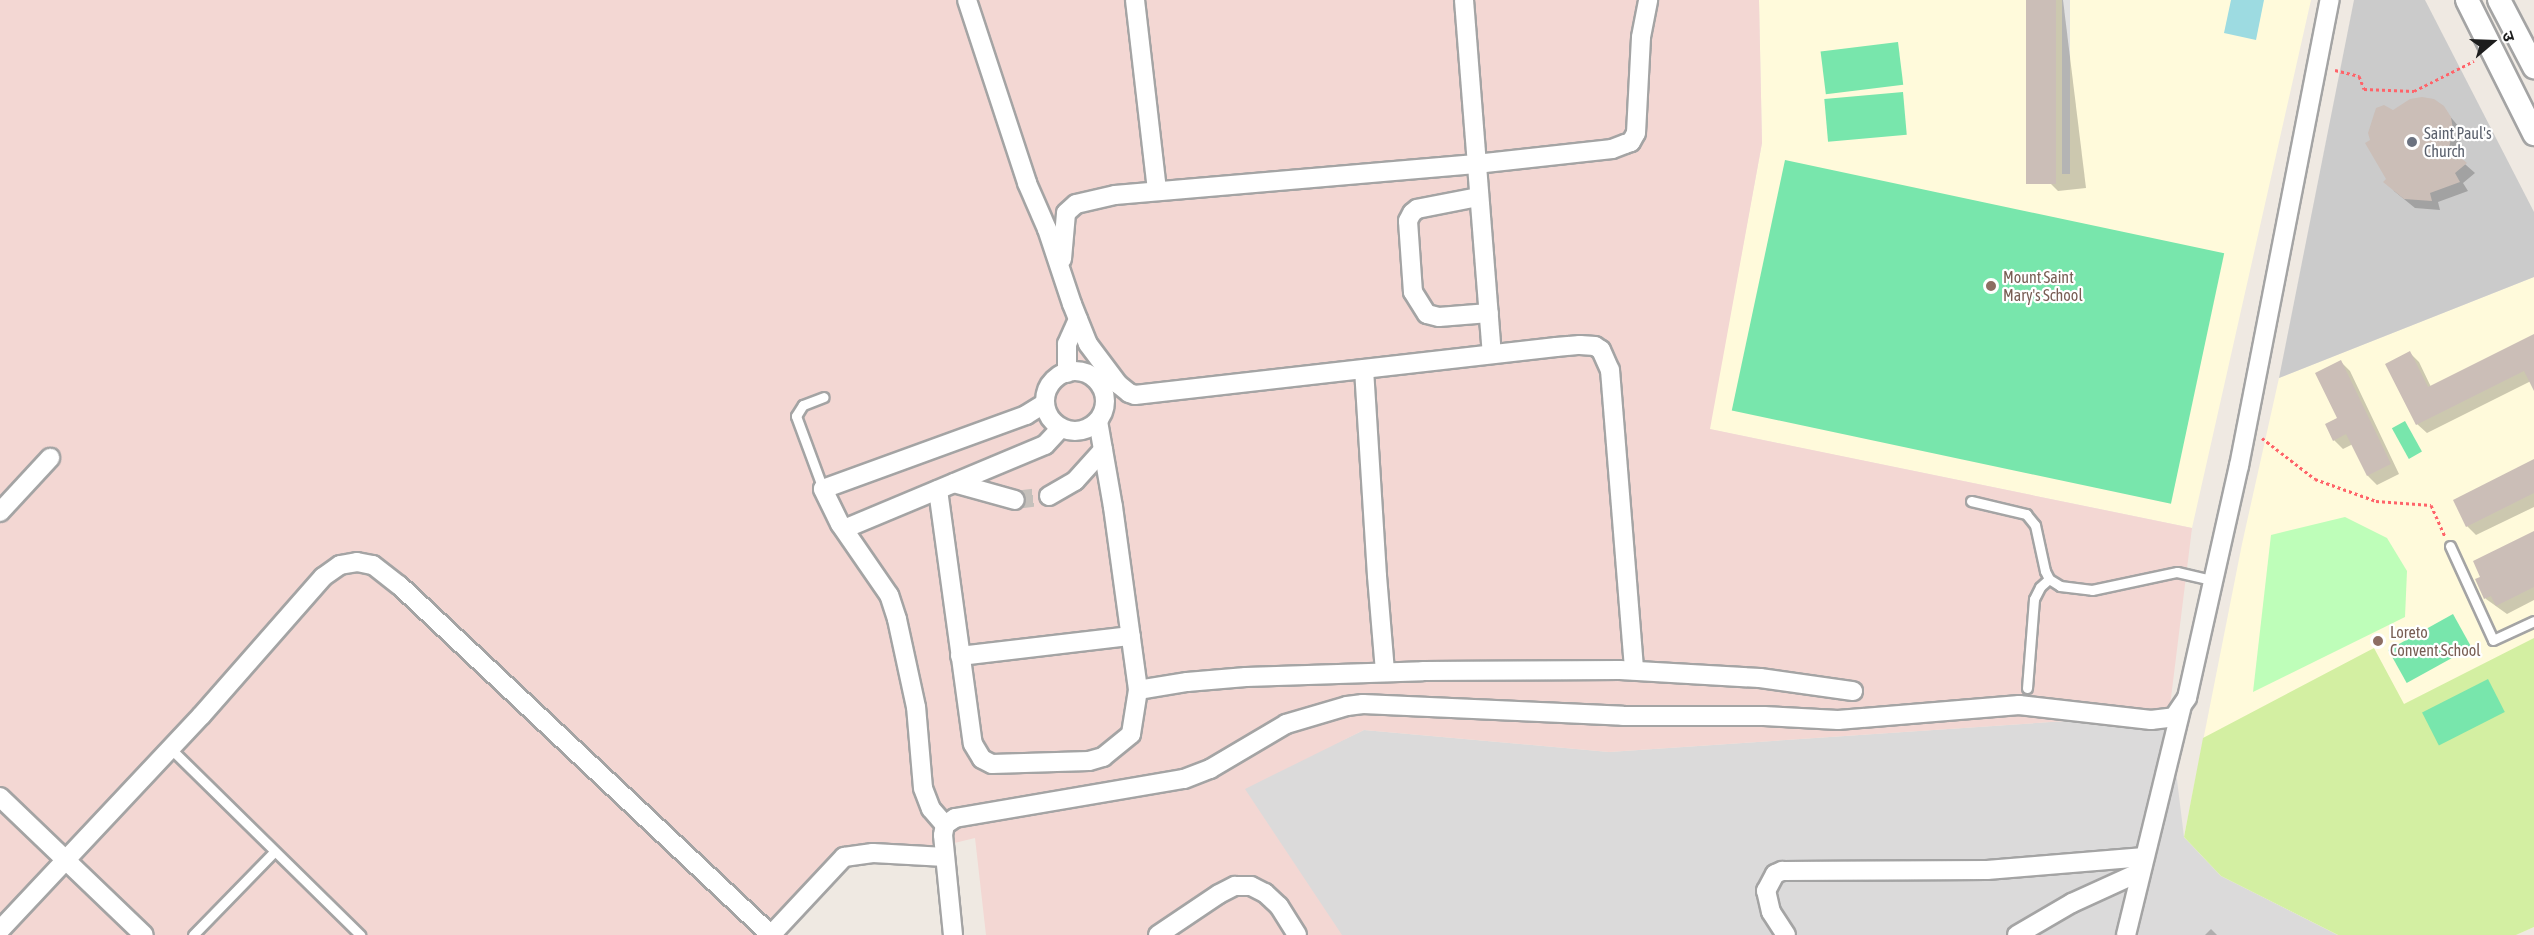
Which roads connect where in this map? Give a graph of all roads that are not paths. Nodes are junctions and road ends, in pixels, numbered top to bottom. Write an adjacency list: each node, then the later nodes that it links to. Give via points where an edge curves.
1 (967, 0): 13 (street, via 1024,174)
2 (1135, 0): 11 (street)
3 (1464, 0): 10 (street)
4 (1648, 0): 10 (street, via 1641,37 1636,133 1631,142 1612,149)
5 (2330, 0): 37 (street)
6 (2467, 0): 9 (street)
7 (2499, 0): 8 (street)
8 (2534, 68)
9 (2534, 134)
10 (1476, 164): 11 (street); 12 (street)
11 (1157, 190): 13 (street, via 1076,204 1066,213)
12 (1478, 197): 14 (street); 14 (street, via 1412,213 1408,221 1413,292 1427,314)
13 (1062, 272): 15 (street)
14 (1489, 314): 16 (street)
15 (1078, 319): 17 (street, via 1088,344); 19 (street, via 1067,344)
16 (1492, 354): 18 (street); 41 (street, via 1580,345 1595,346 1606,356)
17 (1106, 368): 19 (street); 20 (street)
18 (1365, 369): 20 (street, via 1135,396); 42 (street)
19 (1076, 373): 22 (street, via 1101,385); 23 (street, via 1055,378)
20 (1127, 392): 22 (street)
21 (824, 397): 29 (lane, via 804,405 796,416)
22 (1105, 398): 24 (street)
23 (1045, 403): 25 (street, via 1049,418); 29 (street, via 1026,415)
24 (1098, 421): 25 (street, via 1088,428); 26 (street)
25 (1060, 429): 28 (street, via 1045,445)
26 (1103, 450): 30 (street, via 1075,481); 39 (street)
27 (50, 458): 33 (street)
28 (946, 486): 31 (street); 34 (street); 40 (street)
29 (823, 489): 34 (street)
30 (1049, 496)
31 (1015, 500)
32 (1971, 501): 36 (lane, via 2018,510 2032,519)
33 (0, 513)
34 (844, 529): 49 (street, via 890,595 915,707 923,788 931,809)
35 (2450, 546): 38 (lane, via 2493,640)
36 (2049, 579): 37 (lane, via 2071,589 2092,590 2177,572); 43 (lane, via 2034,599)
37 (2213, 580): 46 (street, via 2194,670)
38 (2534, 621)
39 (1131, 636): 40 (street); 44 (street)
40 (960, 656): 44 (street, via 973,744 982,759 992,764 1089,761 1103,757 1131,734)
41 (1634, 670): 42 (street); 45 (street, via 1760,678)
42 (1386, 672): 44 (street, via 1246,677)
43 (2027, 688)
44 (1138, 690)
45 (1853, 691)
46 (2181, 709): 49 (street, via 2174,717 2151,720 2019,705 1827,720 1623,716 1363,704 1286,724 1210,769 1184,779 968,814); 53 (street)
47 (170, 748): 50 (lane); 52 (street); 58 (street, via 323,577 340,565 373,565 399,585)
48 (0, 797): 52 (street)
49 (945, 825): 51 (street)
50 (274, 852): 56 (lane); 57 (lane)
51 (945, 857): 58 (street, via 873,853 844,857); 59 (street)
52 (64, 860): 54 (street); 55 (street)
53 (2142, 864): 62 (street, via 1782,871 1775,874 1766,891 1771,912); 63 (street); 64 (street)
54 (0, 930)
55 (144, 935)
56 (193, 935)
57 (360, 935)
58 (771, 935)
59 (953, 935)
60 (1158, 935): 61 (street, via 1235,886 1251,886 1266,893)
61 (1297, 935)
62 (1786, 935)
63 (2017, 935)
64 (2126, 935)

